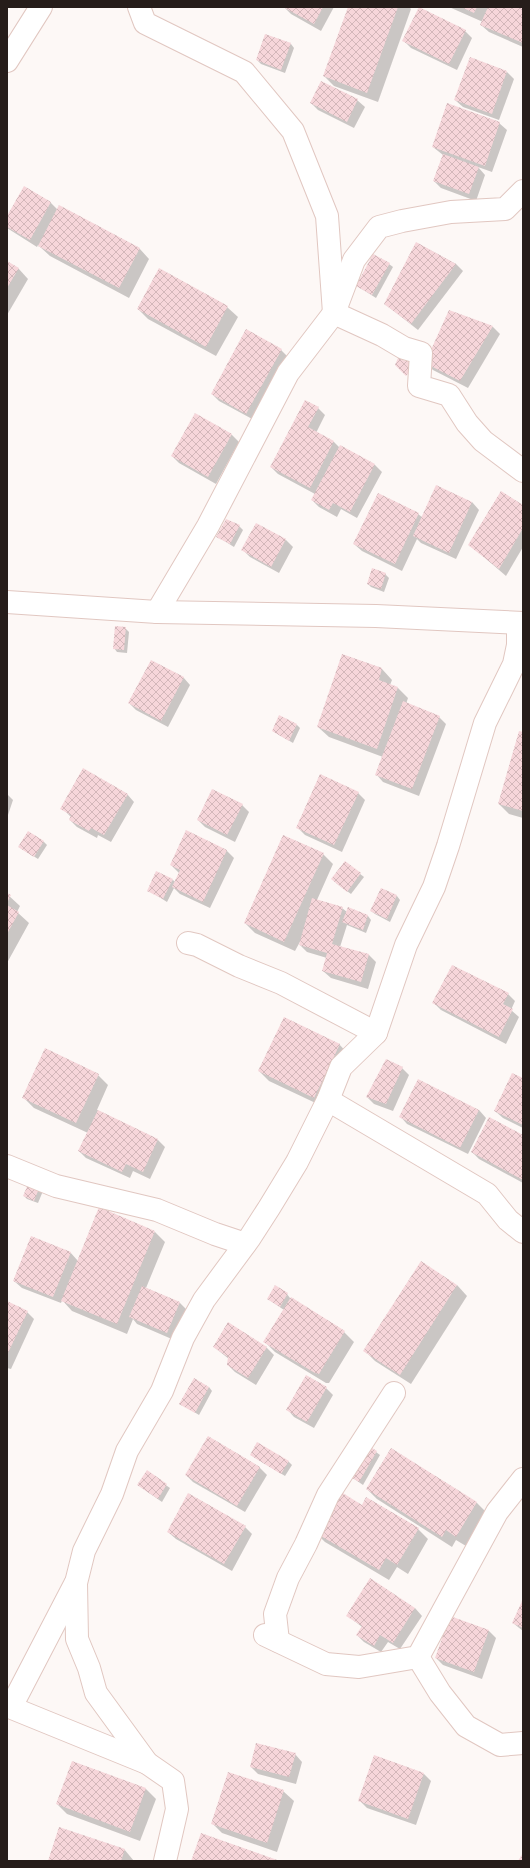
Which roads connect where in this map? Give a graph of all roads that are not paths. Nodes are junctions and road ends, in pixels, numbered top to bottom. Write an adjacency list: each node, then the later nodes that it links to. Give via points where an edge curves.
1 (41, 7): 3 (street)
2 (139, 7): 5 (street, via 145,23 244,72 293,131 327,216)
3 (7, 61)
4 (523, 191): 5 (street, via 505,209 451,212 379,228 354,260)
5 (334, 313): 6 (street, via 382,334 404,348 421,353 420,386 449,395 466,423 483,441); 8 (street, via 288,373 219,506)
6 (523, 471)
7 (7, 602): 8 (street)
8 (157, 612): 9 (street, via 376,616)
9 (521, 623): 11 (street, via 514,664 485,723 434,887 406,945)
10 (188, 943): 11 (street, via 281,983)
11 (376, 1033): 12 (street, via 341,1067)
12 (328, 1100): 14 (street, via 487,1194 508,1220); 15 (street, via 297,1162)
13 (7, 1166): 15 (street, via 56,1186 157,1210)
14 (523, 1232)
15 (245, 1244): 18 (street, via 204,1300 183,1338 162,1391 127,1452 112,1494 84,1551)
16 (394, 1393): 19 (street, via 328,1495 288,1578 275,1614 272,1638 326,1664 359,1667)
17 (523, 1479): 19 (street, via 497,1512)
18 (76, 1583): 20 (street); 22 (street, via 77,1639 96,1693)
19 (418, 1657): 21 (street, via 440,1693 466,1726 500,1745)
20 (9, 1706): 22 (street)
21 (523, 1743)
22 (147, 1763): 23 (street, via 173,1781 177,1809)
23 (165, 1861)

